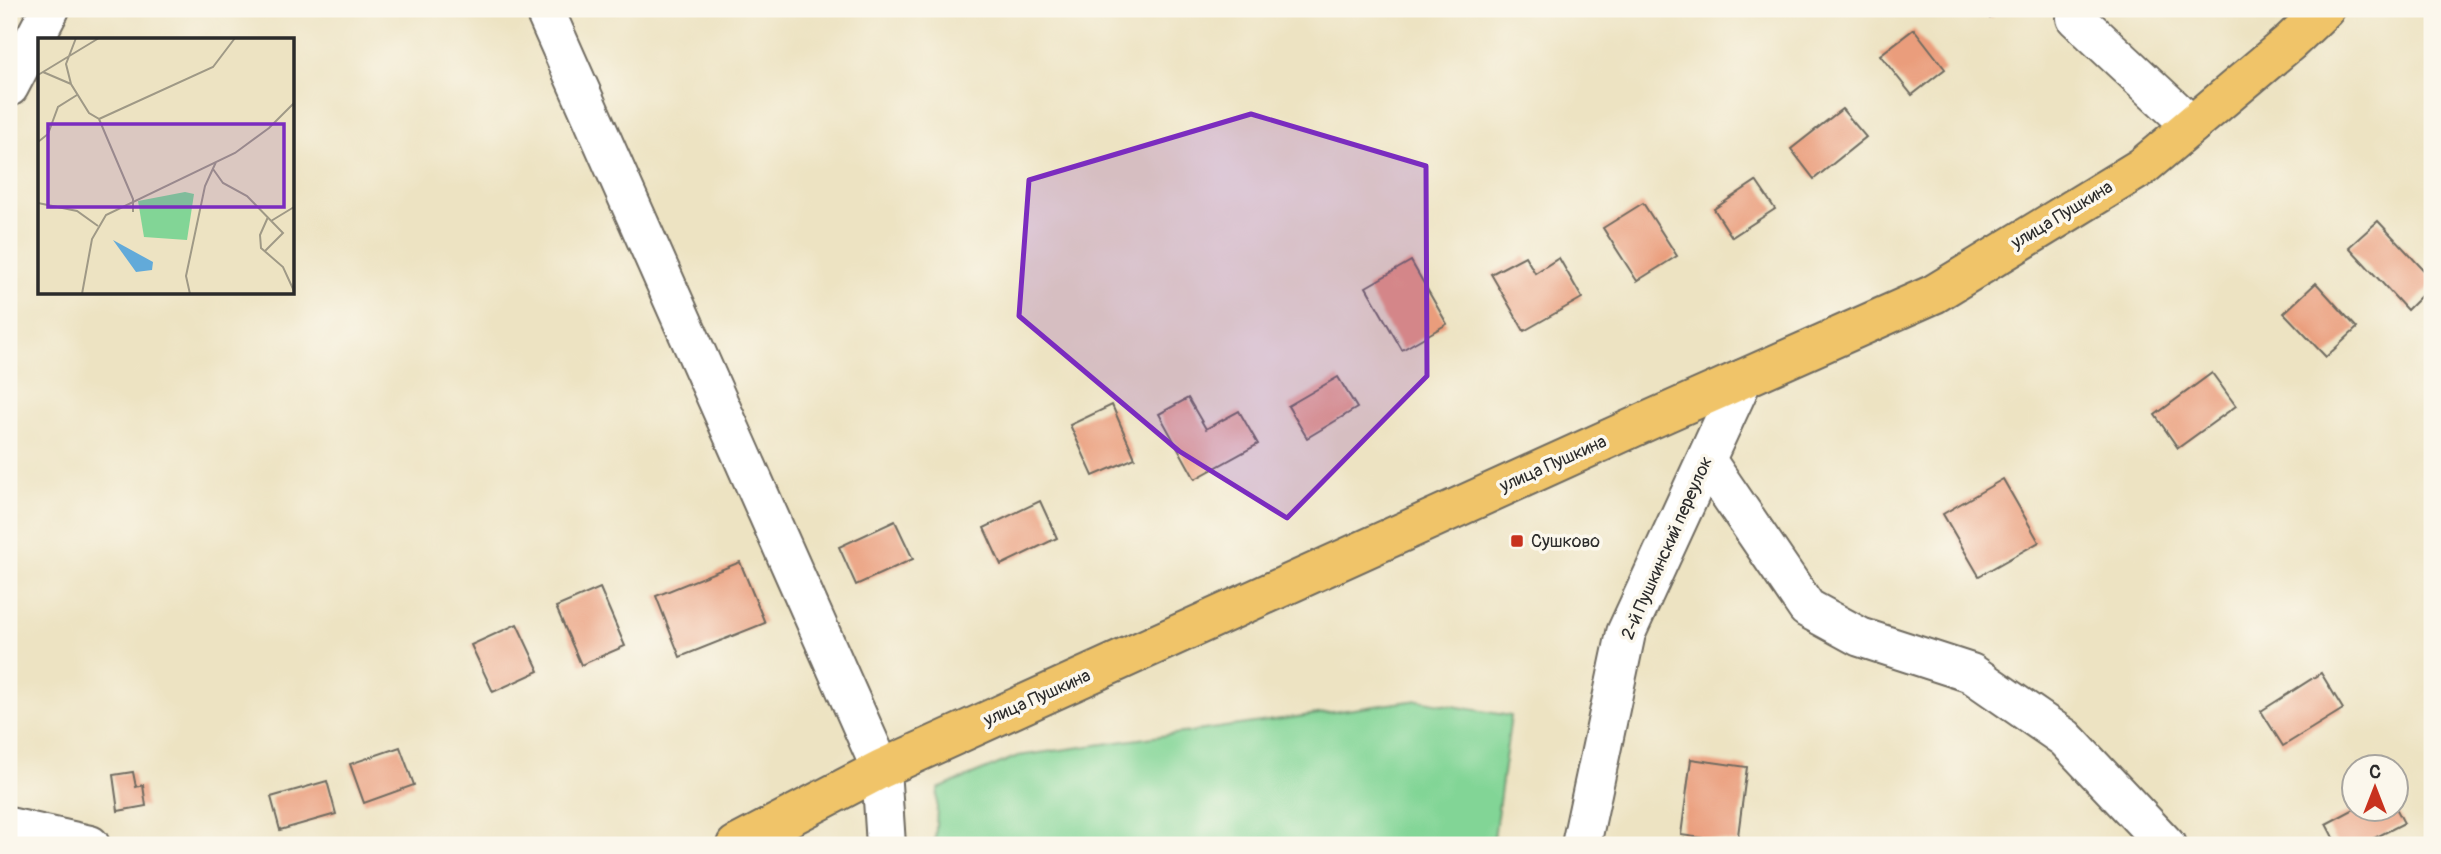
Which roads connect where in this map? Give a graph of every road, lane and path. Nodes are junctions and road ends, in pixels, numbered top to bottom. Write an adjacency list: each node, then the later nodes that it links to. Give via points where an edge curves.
1 (50, 9): 5 (street)
2 (544, 9): 9 (street)
3 (2325, 9): 6 (main road, улица Пушкина)
4 (2076, 18): 6 (street)
5 (9, 87)
6 (2191, 125): 7 (main road, улица Пушкина, via 2142,167 1934,294)
7 (1743, 379): 8 (street, 2-й Пушкинский переулок); 9 (main road, улица Пушкина)
8 (1706, 460): 14 (street, 2-й Пушкинский переулок, via 1626,633); 15 (street, via 1807,608 1860,637 1971,673 2064,738)
9 (881, 769): 12 (main road, улица Пушкина); 13 (street)
10 (9, 827): 11 (street)
11 (90, 845)
12 (736, 845)
13 (886, 845)
14 (1581, 845)
15 (2166, 845)

